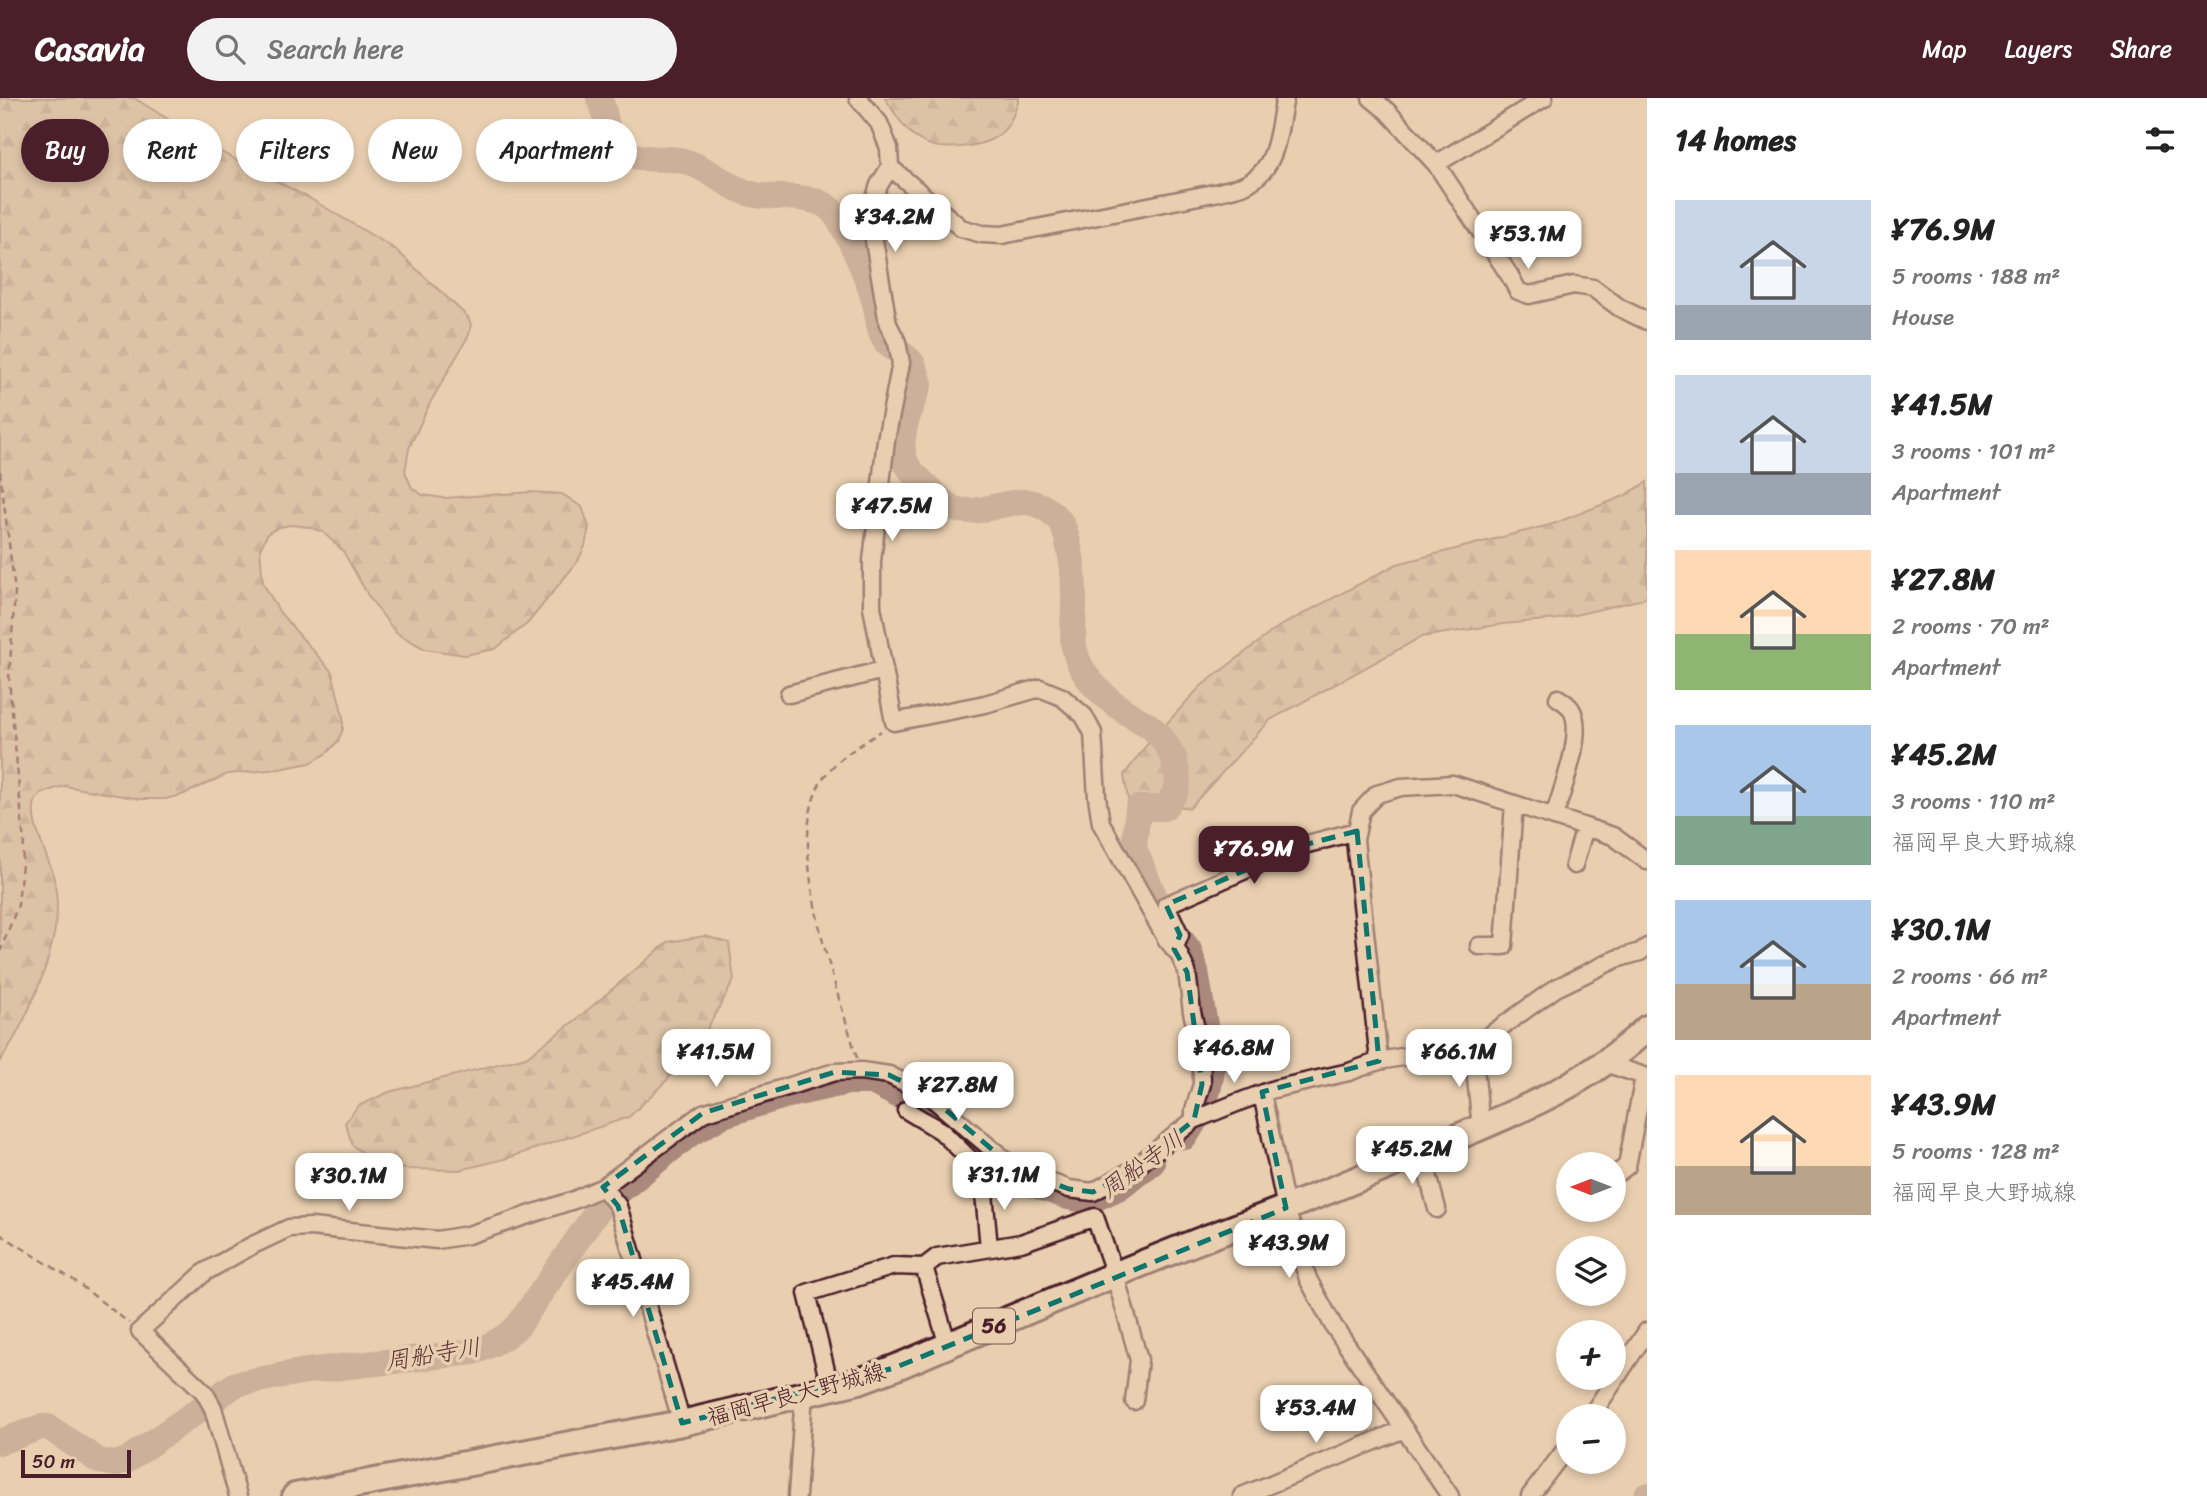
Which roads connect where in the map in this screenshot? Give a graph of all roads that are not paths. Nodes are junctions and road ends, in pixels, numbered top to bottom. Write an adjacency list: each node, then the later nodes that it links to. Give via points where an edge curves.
1 (858, 98): 6 (street, via 879,123 890,148)
2 (1285, 98): 6 (street, via 1274,152 1250,183 1002,235 961,228)
3 (1371, 98): 5 (street)
4 (1544, 98): 5 (street)
5 (1436, 164): 7 (street, via 1518,291 1529,295 1574,285 1593,288 1620,309)
6 (890, 167): 8 (street, via 873,204 872,228 888,324 901,363 886,440 872,561 872,607)
7 (1647, 321)
8 (883, 670): 9 (street); 19 (street, via 894,722 1040,688 1062,697 1084,716 1093,733 1101,823)
9 (789, 694)
10 (1558, 698): 12 (street, via 1573,710 1576,726)
11 (1514, 804): 12 (street); 14 (street, via 1453,784 1401,787 1377,794 1361,811); 17 (street, via 1511,946)
12 (1554, 817): 13 (street)
13 (1585, 827): 15 (street, via 1612,836); 16 (street)
14 (1357, 831): 19 (street, via 1300,846 1166,905 1180,935); 22 (street, via 1358,880)
15 (1647, 861)
16 (1574, 865)
17 (1479, 946)
18 (1647, 947): 21 (street, via 1556,988)
19 (1174, 948): 27 (street, via 1187,972 1201,1050 1202,1084 1194,1110)
20 (1647, 1028): 23 (main road, 福岡早良大野城線 / 56)
21 (1474, 1047): 22 (street); 28 (street)
22 (1379, 1061): 25 (street)
23 (1605, 1063): 24 (street); 28 (main road, 福岡早良大野城線 / 56, via 1550,1097)
24 (1645, 1077): 31 (street)
25 (1262, 1094): 27 (street); 33 (street)
26 (906, 1110): 30 (street)
27 (1200, 1117): 30 (street, via 1132,1170 1093,1192 1069,1189)
28 (1481, 1128): 29 (main road, 福岡早良大野城線 / 56)
29 (1422, 1152): 33 (main road, 福岡早良大野城線 / 56); 34 (street)
30 (990, 1161): 32 (street, via 926,1093 889,1075 835,1072 703,1113); 35 (street)
31 (1626, 1167)
32 (603, 1187): 44 (street, via 618,1206); 47 (street, via 468,1235 437,1240 289,1228 205,1272 140,1331 204,1392 213,1408)
33 (1286, 1208): 37 (main road, 福岡早良大野城線 / 56); 45 (street, via 1308,1279 1333,1325)
34 (1437, 1209)
35 (989, 1248): 36 (street, via 937,1257); 37 (street, via 1021,1243 1095,1217)
36 (924, 1267): 39 (street); 40 (street, via 894,1266 807,1293)
37 (1115, 1275): 39 (main road, 福岡早良大野城線 / 56); 42 (street, via 1139,1360)
38 (1647, 1331): 43 (street)
39 (948, 1345): 40 (main road, 福岡早良大野城線 / 56, via 859,1381)
40 (830, 1387): 41 (main road, 福岡早良大野城線 / 56)
41 (804, 1393): 44 (main road, 福岡早良大野城線 / 56); 49 (street)
42 (1134, 1401)
43 (1599, 1404)
44 (682, 1423): 48 (main road, 福岡早良大野城線 / 56)
45 (1404, 1429): 50 (street); 51 (street)
46 (1556, 1462): 52 (street)
47 (238, 1496)
48 (295, 1496)
49 (797, 1496)
50 (1242, 1496)
51 (1450, 1496)
52 (1530, 1496)

